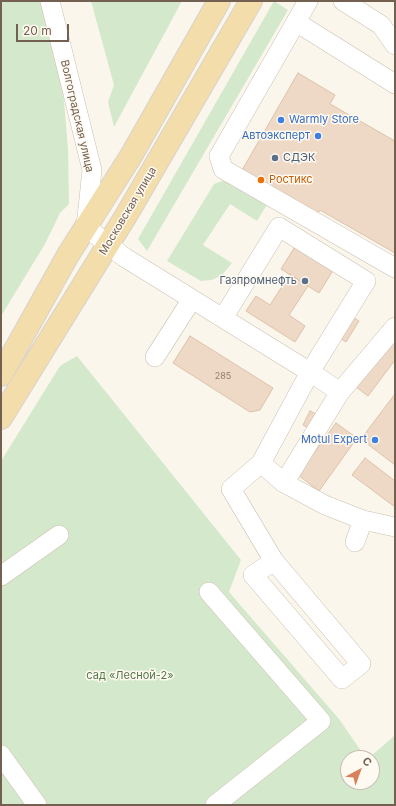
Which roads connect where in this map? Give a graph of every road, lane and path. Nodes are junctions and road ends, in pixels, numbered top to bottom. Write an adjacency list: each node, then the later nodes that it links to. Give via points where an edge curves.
1 (50, 1): 9 (street, Волгоградская улица, via 92,170)
2 (219, 1): 9 (main road, via 131,156)
3 (251, 1): 10 (main road, Московская улица)
4 (308, 1): 6 (street)
5 (343, 1): 7 (street, via 381,26)
6 (296, 22): 8 (street); 11 (street, via 218,156 223,168)
7 (395, 46)
8 (395, 84)
9 (86, 227): 10 (street); 17 (main road)
10 (108, 245): 12 (street); 19 (main road, Московская улица)
11 (395, 268)
12 (192, 299): 13 (street); 15 (street)
13 (223, 318): 16 (street); 16 (street, via 279,227 366,281)
14 (395, 327): 18 (street)
15 (155, 357)
16 (310, 372): 18 (street); 20 (street)
17 (1, 375)
18 (340, 392): 21 (street)
19 (1, 418)
20 (261, 463): 21 (street); 26 (street, via 231,489)
21 (284, 483): 22 (street, via 325,505)
22 (363, 520): 23 (street); 25 (street)
23 (395, 527)
24 (59, 536): 27 (street)
25 (355, 542)
26 (274, 561): 26 (street, via 253,575 342,679 361,664)
27 (1, 576)
28 (209, 592): 31 (street, via 321,721)
29 (1, 755): 30 (street)
30 (37, 805)
31 (215, 805)

